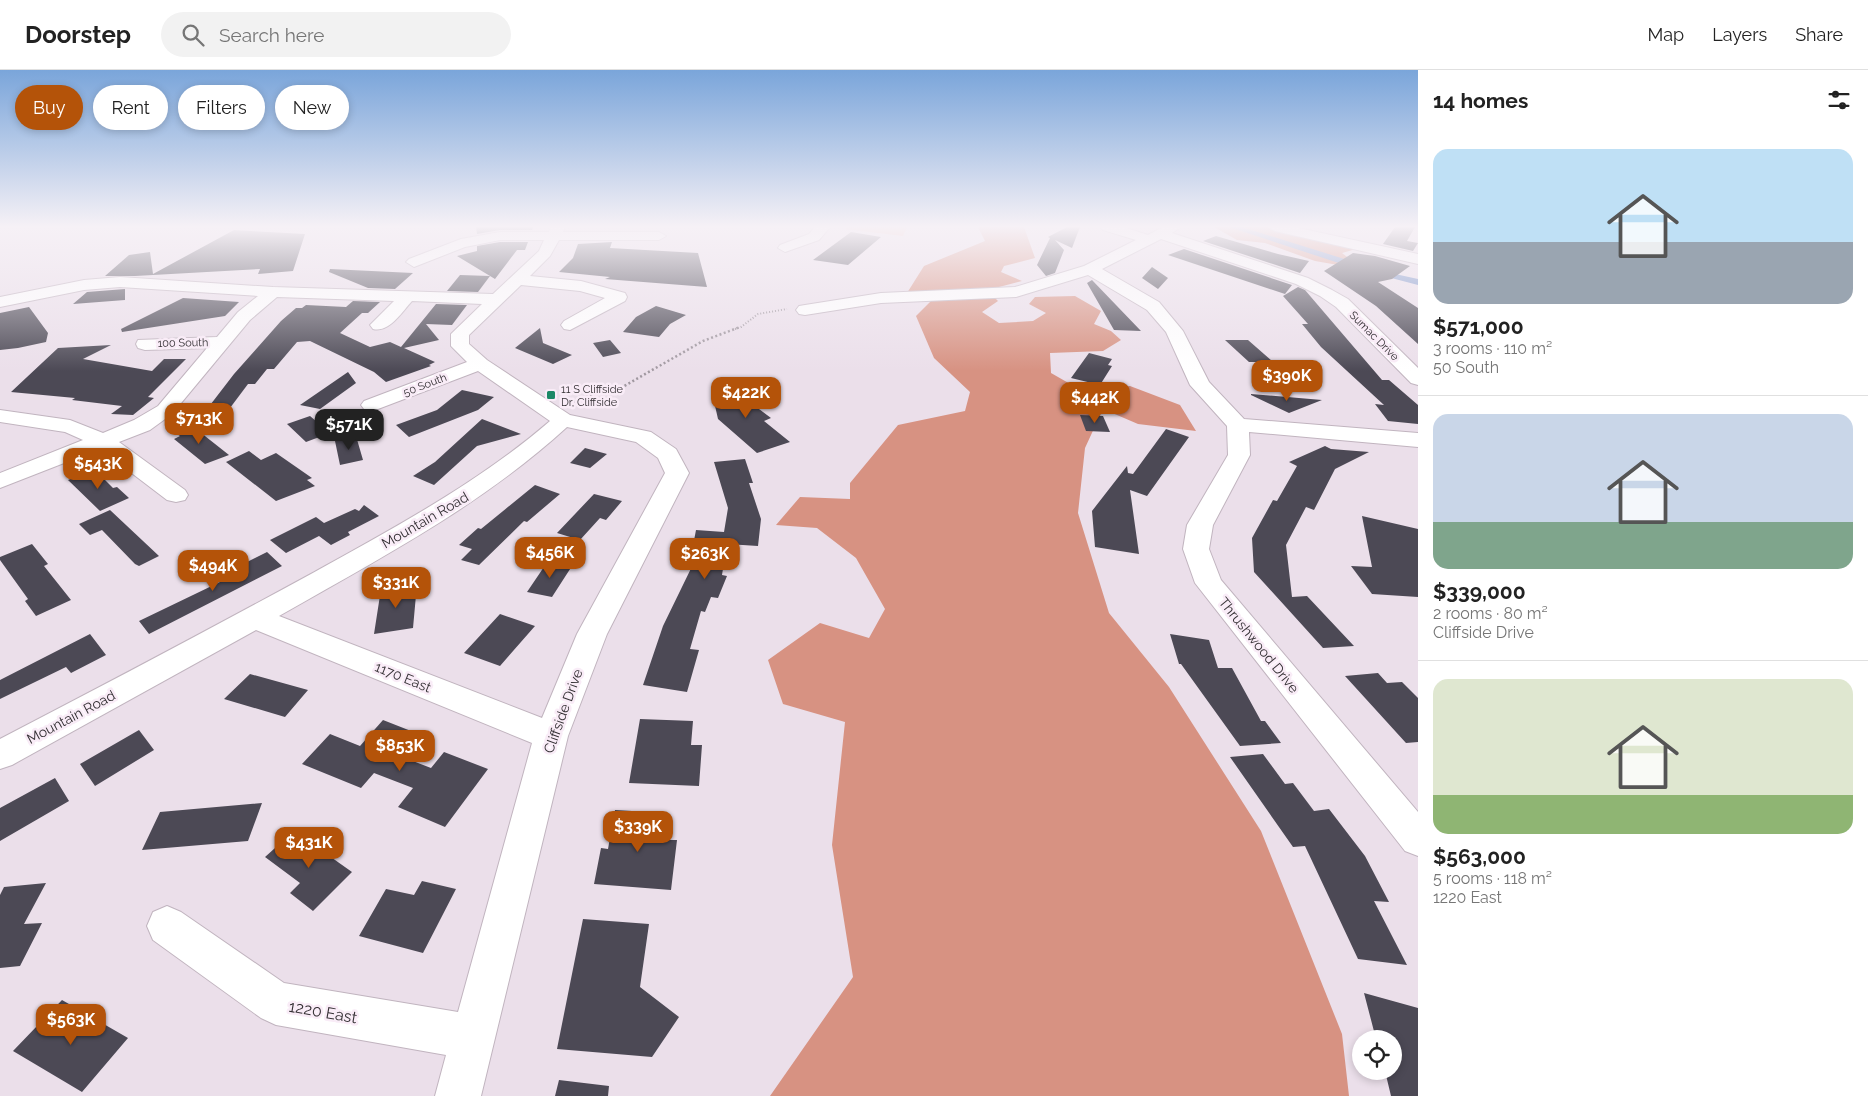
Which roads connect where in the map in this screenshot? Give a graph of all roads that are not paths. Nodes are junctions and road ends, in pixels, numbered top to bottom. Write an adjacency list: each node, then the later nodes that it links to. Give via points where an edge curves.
1 (522, 275): 5 (street)
2 (1071, 275): 10 (street, via 1016,292 881,298)
3 (1100, 275): 20 (street, via 1152,306 1174,331 1200,385)
4 (1287, 275): 16 (street, Sumac Drive, via 1326,292 1342,303)
5 (517, 280): 8 (street); 12 (street, via 581,286 619,296)
6 (272, 292): 7 (street); 9 (street, via 120,282 84,285); 13 (street, 100 South)
7 (407, 297): 8 (street); 11 (street)
8 (496, 299): 15 (street, via 460,334 460,346)
9 (0, 302)
10 (805, 310)
11 (379, 325)
12 (570, 325)
13 (221, 342): 14 (street, 100 South); 22 (street, 100 South, via 165,410 142,425)
14 (144, 344)
15 (480, 364): 17 (street, 50 South); 18 (street)
16 (1418, 379)
17 (371, 405)
18 (555, 415): 25 (street, Mountain Road, via 546,435 468,495); 26 (street, Cliffside Drive, via 643,437 668,454 677,473 592,634)
19 (0, 416): 22 (street, via 70,426)
20 (1238, 425): 21 (street); 28 (street, Thrushwood Drive, via 1239,455 1200,525 1196,549 1209,583)
21 (1418, 440)
22 (103, 441): 23 (street, 100 South); 24 (street)
23 (0, 481)
24 (176, 495)
25 (255, 618): 26 (street, 1170 East); 27 (street, Mountain Road)
26 (551, 736): 30 (street, Cliffside Drive)
27 (0, 755)
28 (1418, 839)
29 (167, 926): 30 (street, 1220 East, via 276,1004)
30 (473, 1037): 31 (street, Cliffside Drive)
31 (458, 1096)

